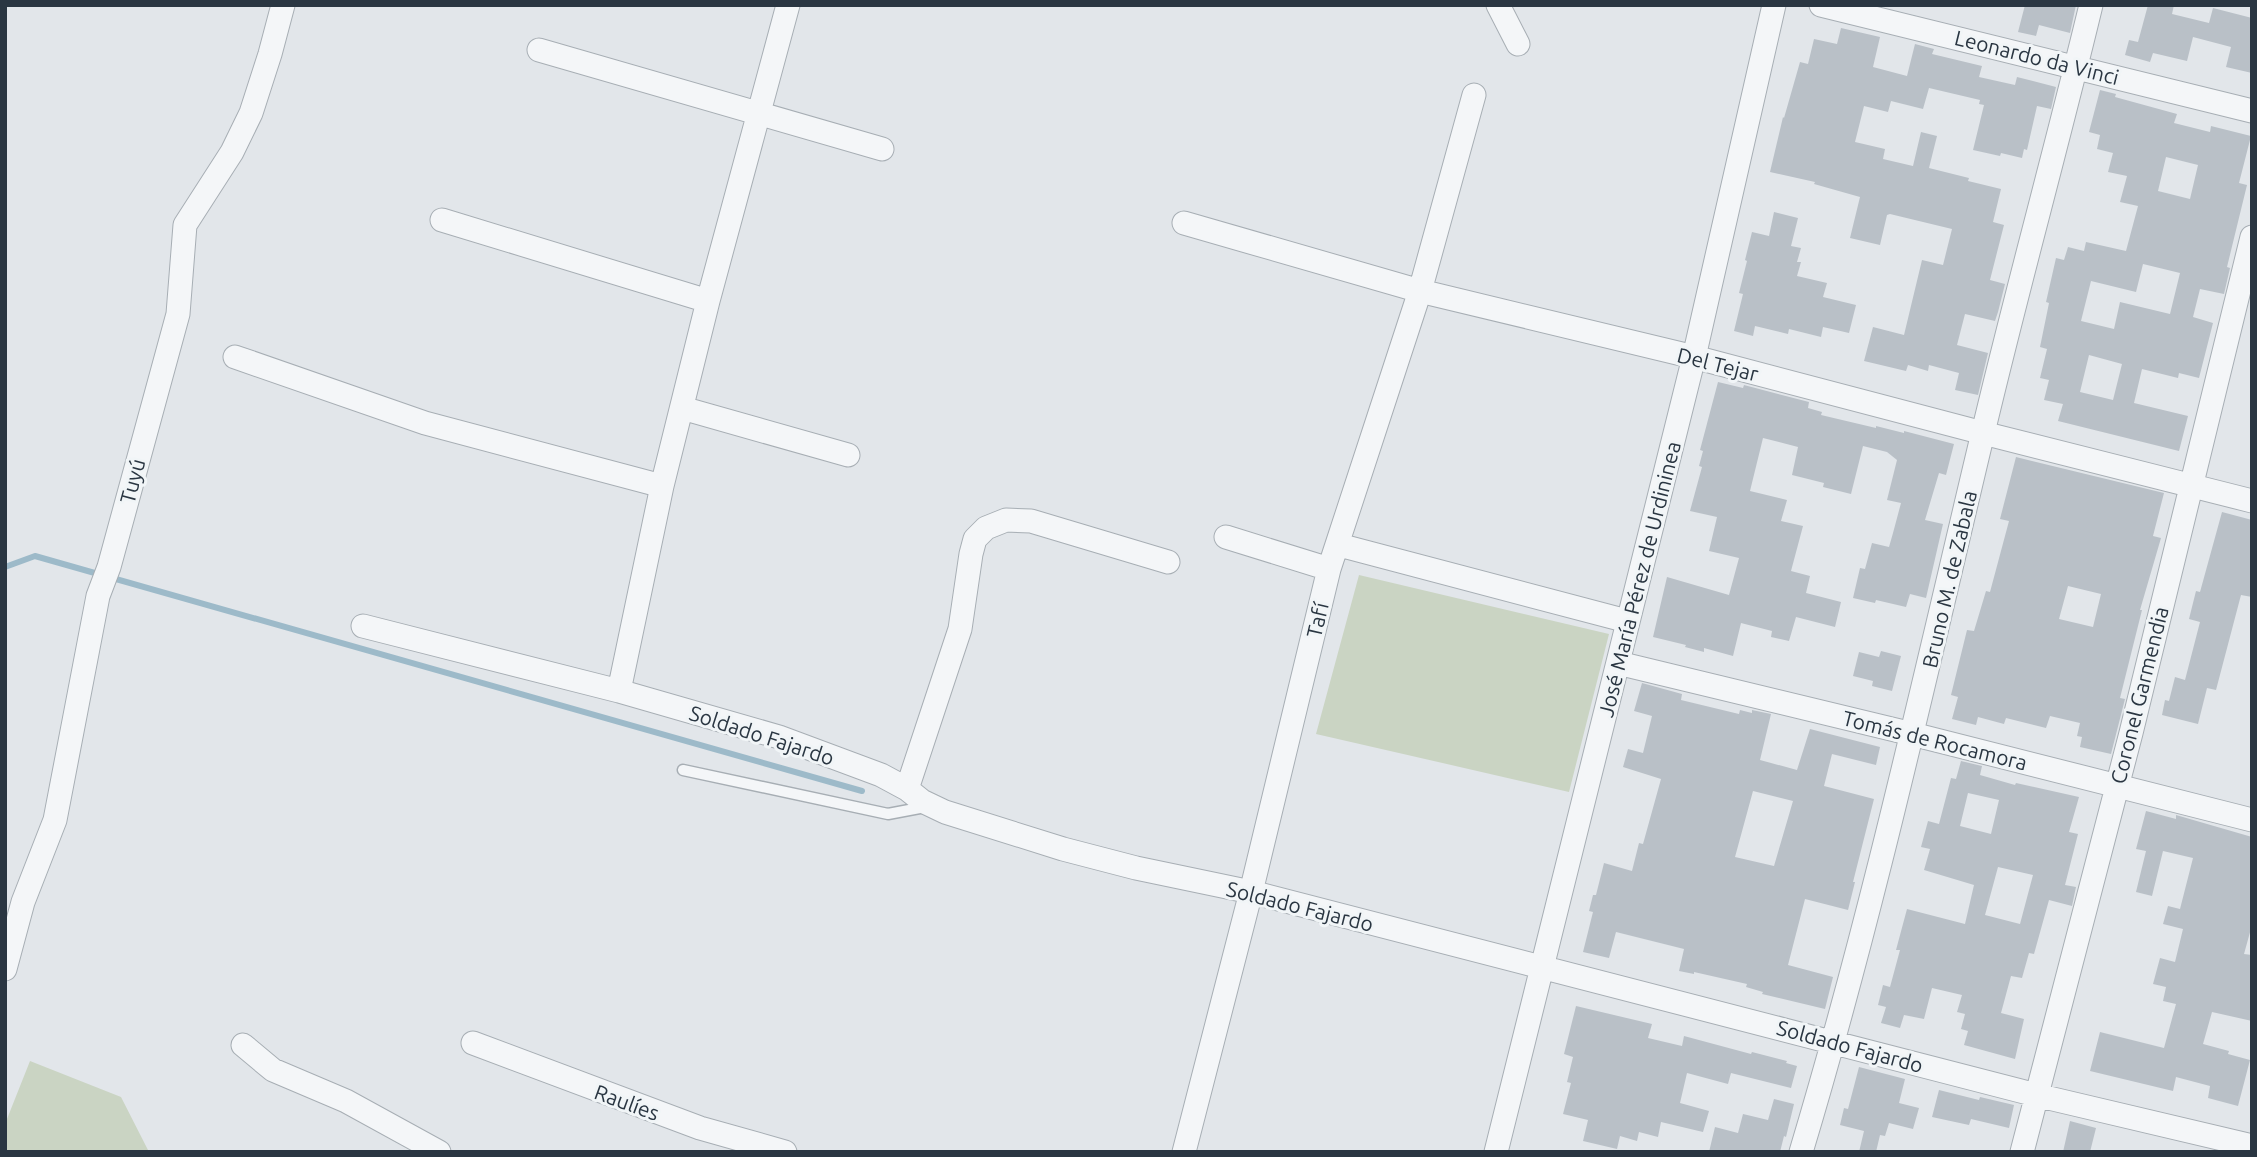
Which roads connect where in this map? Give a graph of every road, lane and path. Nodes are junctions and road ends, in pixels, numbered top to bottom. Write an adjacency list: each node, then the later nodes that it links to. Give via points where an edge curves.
1 (282, 5): 43 (street, Tuyú, via 251,113 185,225 178,314 98,596 55,820 23,902)
2 (788, 5): 12 (street)
3 (1498, 5): 7 (street)
4 (1774, 5): 20 (street, José María Pérez de Urdininea)
5 (1821, 5): 9 (street, Leonardo da Vinci)
6 (2091, 5): 9 (street, Bruno M. de Zabala)
7 (1518, 44)
8 (539, 50): 12 (street)
9 (2076, 66): 11 (street, Leonardo da Vinci); 22 (street, Bruno M. de Zabala)
10 (1474, 95): 17 (street, Tafí)
11 (2252, 111)
12 (759, 113): 13 (street); 18 (street)
13 (882, 149)
14 (442, 220): 18 (street)
15 (1184, 223): 17 (street, Del Tejar)
16 (2252, 237): 24 (street, Coronel Garmendia)
17 (1420, 291): 20 (street, Del Tejar); 28 (street, Tafí)
18 (708, 301): 21 (street)
19 (235, 357): 25 (street, via 425,423)
20 (1694, 357): 22 (street, Del Tejar); 31 (street, José María Pérez de Urdininea)
21 (682, 408): 23 (street); 25 (street)
22 (1983, 433): 24 (street, Del Tejar); 35 (street, Bruno M. de Zabala)
23 (848, 455)
24 (2190, 485): 26 (street, Del Tejar); 37 (street, Coronel Garmendia)
25 (662, 486): 34 (street)
26 (2252, 501)
27 (1226, 537): 30 (street)
28 (1339, 545): 30 (street, Tafí); 31 (street)
29 (1168, 562): 38 (street, via 1031,522 1006,520 986,528 975,539 960,629)
30 (1329, 569): 41 (street, Tafí)
31 (1627, 621): 33 (street, José María Pérez de Urdininea)
32 (363, 626): 34 (street, Soldado Fajardo)
33 (1618, 663): 35 (street, Tomás de Rocamora); 42 (street, José María Pérez de Urdininea)
34 (619, 691): 38 (street, Soldado Fajardo, via 779,737)
35 (1912, 734): 37 (street, Tomás de Rocamora); 44 (street, Bruno M. de Zabala)
36 (683, 769): 39 (lane, via 888,814)
37 (2116, 786): 40 (street, Tomás de Rocamora); 47 (street, Coronel Garmendia)
38 (907, 789): 39 (street, Soldado Fajardo)
39 (932, 805): 41 (street, Soldado Fajardo, via 1063,849)
40 (2252, 820)
41 (1251, 892): 42 (street, Soldado Fajardo); 51 (street, Tafí)
42 (1542, 968): 44 (street, Soldado Fajardo); 52 (street, José María Pérez de Urdininea)
43 (5, 970)
44 (1834, 1042): 47 (street, Soldado Fajardo); 53 (street, Bruno M. de Zabala)
45 (473, 1043): 50 (street, Raulíes, via 688,1124)
46 (243, 1045): 49 (street, via 273,1070 346,1101)
47 (2036, 1095): 48 (street, Soldado Fajardo); 54 (street, Coronel Garmendia)
48 (2252, 1146)
49 (439, 1152)
50 (785, 1152)
51 (1184, 1152)
52 (1496, 1152)
53 (1801, 1152)
54 (2022, 1152)

